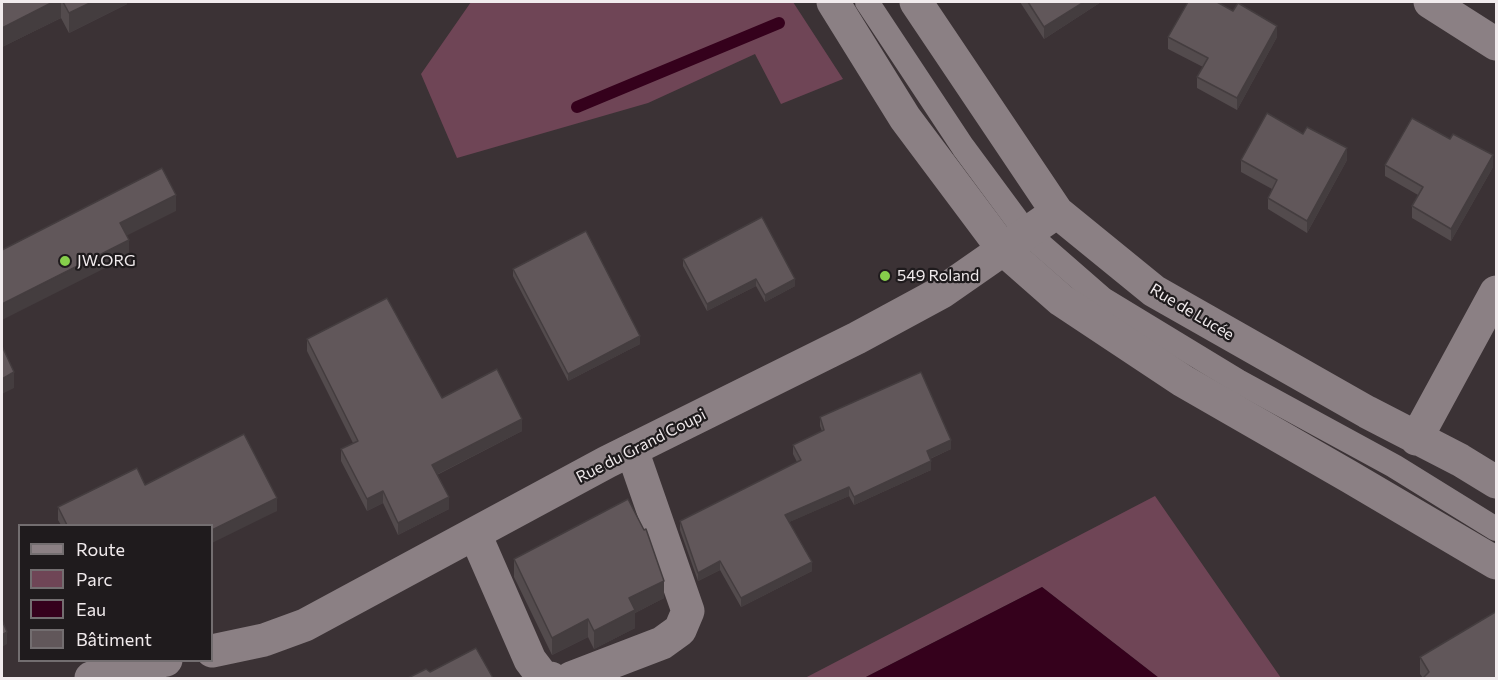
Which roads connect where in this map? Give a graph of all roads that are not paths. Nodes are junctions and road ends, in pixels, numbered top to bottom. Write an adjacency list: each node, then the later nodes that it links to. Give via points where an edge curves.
1 (832, 2): 7 (street, via 905,118)
2 (867, 2): 7 (lane, via 963,147)
3 (916, 2): 6 (street, Rue de Lucée)
4 (1430, 2): 5 (street)
5 (1497, 44)
6 (1057, 212): 7 (street, Rue du Grand Coupi); 9 (street, Rue de Lucée, via 1154,291)
7 (1016, 241): 10 (street, Rue du Grand Coupi, via 942,292); 12 (lane, via 1238,381 1394,466); 14 (street, via 1061,300 1183,381)
8 (1497, 292): 9 (street)
9 (1416, 439): 11 (street, Rue de Lucée)
10 (632, 450): 13 (street, Rue du Grand Coupi); 19 (street, via 688,611 680,630 662,643)
11 (1497, 482)
12 (1497, 529)
13 (475, 534): 15 (street, Rue du Grand Coupi, via 305,625 264,640); 18 (street, via 530,660 543,676)
14 (1497, 563)
15 (213, 651)
16 (156, 662): 17 (street)
17 (91, 678)
18 (551, 678)
19 (571, 678)

